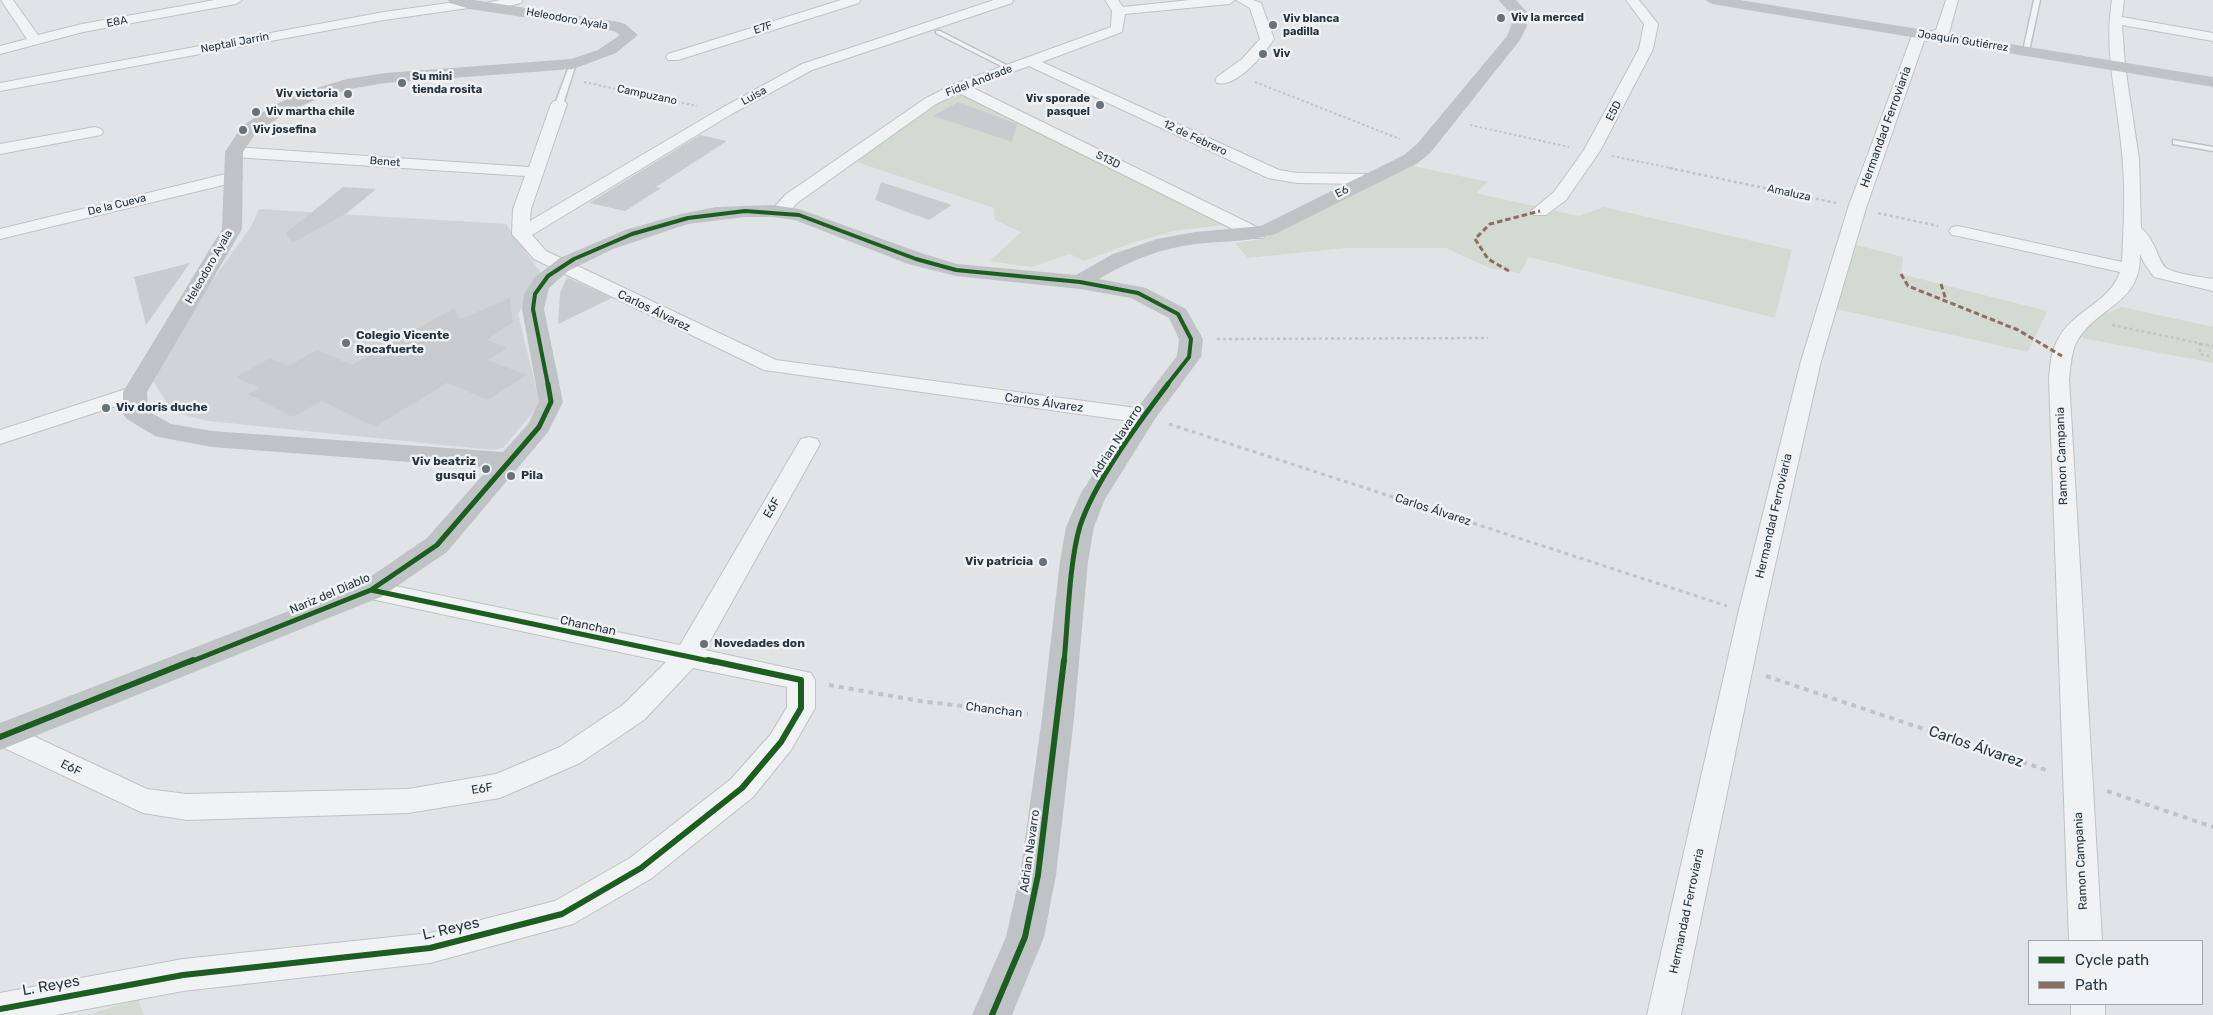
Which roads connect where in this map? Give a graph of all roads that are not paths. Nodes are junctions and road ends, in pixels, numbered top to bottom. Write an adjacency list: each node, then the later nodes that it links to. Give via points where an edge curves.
1 (7, 0): 20 (street)
2 (236, 0): 25 (street, E8A, via 82,28)
3 (408, 0): 19 (street)
4 (454, 0): 15 (street, Heleodoro Ayala)
5 (516, 0): 17 (street)
6 (854, 0): 28 (street, E7F)
7 (1007, 0): 51 (street, Luisa, via 814,64 725,112)
8 (1229, 0): 16 (street)
9 (1242, 0): 33 (street, via 1256,6 1267,39 1248,62)
10 (1506, 0): 45 (street, E6, via 1519,11 1522,21 1514,37 1424,148 1411,159)
11 (1632, 0): 47 (street, E5D, via 1651,24 1646,49 1592,152 1560,196)
12 (1952, 0): 23 (street, via 1942,34)
13 (2037, 0): 27 (lane)
14 (1721, 1): 23 (street, Joaquín Gutiérrez)
15 (470, 4): 17 (street, Heleodoro Ayala); 19 (street, Neptali Jarrin)
16 (1115, 5): 29 (street, Fidel Andrade, via 1117,30)
17 (491, 6): 32 (street, Heleodoro Ayala, via 619,27 630,36 620,45)
18 (2116, 10): 24 (street); 30 (street, Ramon Campania)
19 (384, 16): 35 (street, Neptali Jarrin)
20 (19, 17): 21 (street); 25 (street)
21 (0, 21)
22 (938, 32): 31 (lane)
23 (1930, 35): 27 (street, Joaquín Gutiérrez); 69 (street, Hermandad Ferroviaria, via 1918,38 1857,208 1811,361 1751,614)
24 (2213, 37)
25 (36, 42): 26 (street, E8A)
26 (0, 50)
27 (2026, 51): 30 (street, Joaquín Gutiérrez)
28 (673, 57)
29 (1031, 62): 31 (street, Fidel Andrade); 45 (street, 12 de Febrero, via 1274,174 1295,179)
30 (2116, 66): 34 (street, Joaquín Gutiérrez); 48 (street, Ramon Campania, via 2128,134)
31 (1011, 69): 36 (street, Fidel Andrade)
32 (571, 71): 37 (lane); 42 (street, Heleodoro Ayala, via 385,78 347,84 308,96 278,110 248,130)
33 (1228, 77)
34 (2213, 82)
35 (0, 87)
36 (959, 87): 46 (street, Fidel Andrade, via 904,118 791,199); 52 (street, S13D)
37 (559, 104): 43 (street)
38 (95, 132): 40 (street)
39 (2176, 142): 41 (lane)
40 (0, 149)
41 (2213, 149)
42 (234, 152): 43 (street, Benet); 44 (street, Heleodoro Ayala)
43 (536, 172): 51 (street, via 522,209)
44 (234, 176): 50 (street, De la Cueva); 57 (street, Heleodoro Ayala, via 232,229)
45 (1367, 179): 52 (street, E6)
46 (780, 211): 53 (street, via 751,210 658,226 616,238); 55 (street, via 800,215 916,260 956,270)
47 (1540, 211)
48 (2132, 230): 54 (street, Ramon Campania); 56 (street, via 2146,241 2155,268 2161,273)
49 (1958, 231): 54 (street)
50 (0, 234)
51 (521, 234): 53 (street, Carlos Álvarez, via 540,255)
52 (1257, 234): 55 (street, E6, via 1193,238 1148,248 1104,266)
53 (560, 266): 58 (street, Carlos Álvarez, via 771,366); 61 (street, Nariz del Diablo, via 535,293 533,309 551,402 539,427)
54 (2130, 269): 66 (street, Ramon Campania, via 2119,294 2069,336 2059,379)
55 (1080, 282): 58 (street, Adrian Navarro, via 1138,293 1178,314 1191,339 1189,357)
56 (2213, 285)
57 (135, 392): 59 (street); 61 (street, via 136,414 164,430 212,439)
58 (1144, 416): 68 (street, Adrian Navarro, via 1091,499 1080,526 1038,875 1025,937)
59 (0, 437)
60 (809, 444): 63 (street, E6F)
61 (511, 460): 62 (street, Nariz del Diablo, via 437,544)
62 (371, 590): 63 (street, Chanchan); 65 (street, Nariz del Diablo)
63 (687, 657): 64 (street, Chanchan); 65 (street, E6F, via 634,712 570,755 500,786 408,801 187,807 142,801)
64 (801, 680): 67 (street, L. Reyes, via 801,708 781,742 742,788 641,868 562,914 430,948 183,975)
65 (2, 736)
66 (2085, 940)
67 (0, 1009)
68 (992, 1015)
69 (1664, 1015)

